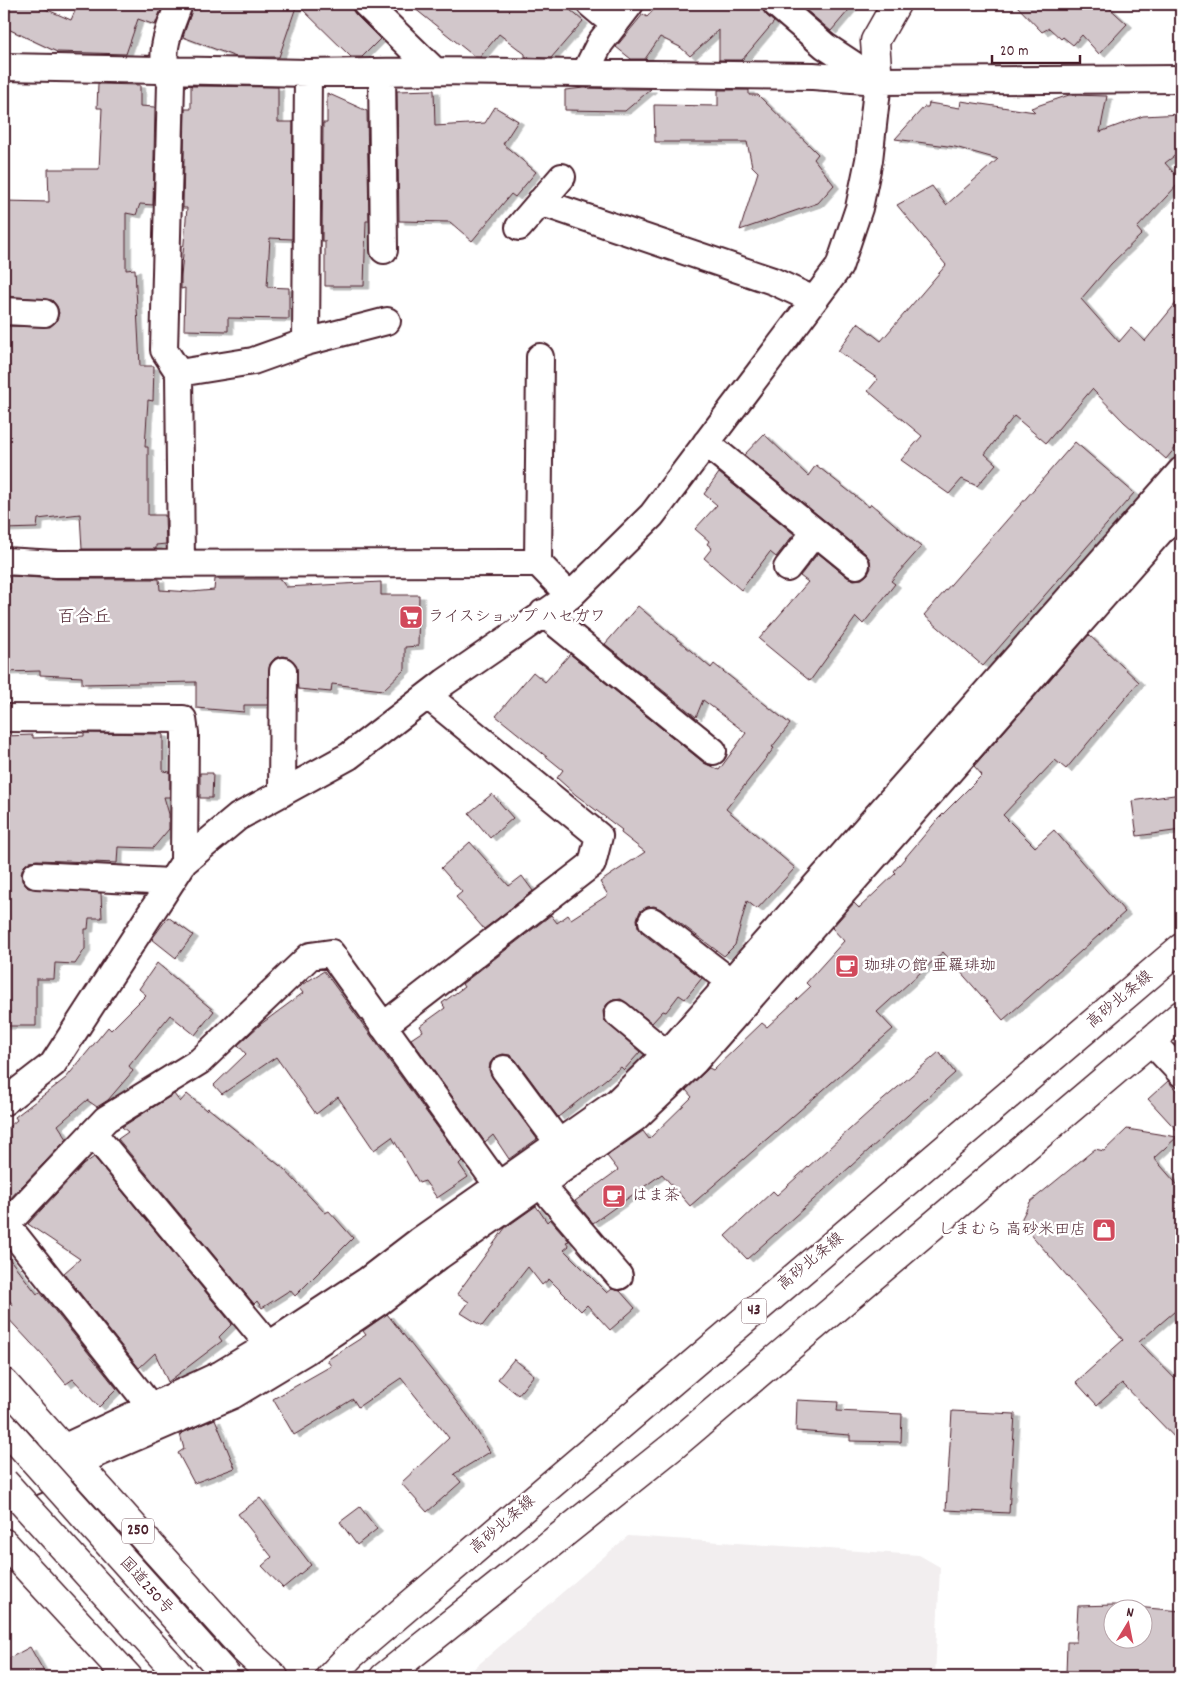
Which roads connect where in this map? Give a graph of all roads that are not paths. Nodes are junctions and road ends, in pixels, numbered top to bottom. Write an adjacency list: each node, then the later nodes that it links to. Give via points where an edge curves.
1 (179, 4): 9 (street, via 164,42)
2 (366, 4): 11 (street)
3 (590, 4): 7 (street)
4 (630, 4): 7 (street)
5 (776, 4): 15 (street, via 825,46)
6 (896, 4): 15 (main road, via 875,41)
7 (614, 24): 13 (street)
8 (4, 67): 9 (street)
9 (164, 69): 12 (street); 26 (street, via 170,83 164,350)
10 (382, 72): 11 (street); 12 (street); 19 (street)
11 (435, 72): 13 (street)
12 (308, 73): 24 (street)
13 (585, 73): 15 (street, via 812,76)
14 (1181, 79): 15 (street)
15 (878, 81): 20 (street, via 869,160 859,208 839,267)
16 (562, 176): 17 (street)
17 (540, 202): 18 (street); 20 (street, via 774,281)
18 (519, 227)
19 (384, 250)
20 (814, 300): 27 (street)
21 (4, 310): 22 (street)
22 (44, 313)
23 (387, 321): 24 (street)
24 (306, 342): 26 (street, via 253,362)
25 (540, 357): 33 (street)
26 (179, 373): 34 (street)
27 (706, 443): 30 (street); 37 (street, via 652,516)
28 (1181, 471): 31 (street)
29 (1181, 508): 31 (street)
30 (815, 532): 35 (street); 36 (street)
31 (1131, 546): 48 (street); 59 (street, via 695,1062 635,1118)
32 (4, 562): 34 (street)
33 (538, 563): 34 (street); 37 (street)
34 (181, 564)
35 (856, 565)
36 (787, 568)
37 (570, 596): 38 (street)
38 (543, 613): 40 (street); 42 (street)
39 (283, 671): 43 (street)
40 (428, 696): 43 (street, via 349,756); 51 (street, via 598,836 592,864)
41 (4, 718): 44 (street, via 183,719 186,733)
42 (713, 752)
43 (282, 793): 44 (street, via 238,817)
44 (177, 872): 45 (street); 56 (street, via 53,1064)
45 (36, 875)
46 (652, 921): 48 (street)
47 (1181, 948): 76 (main road, 高砂北条線 / 43, via 396,1616)
48 (731, 982): 53 (street)
49 (618, 1014): 53 (street)
50 (1181, 1015): 52 (main road)
51 (383, 1026): 57 (street, via 331,953 310,956 200,1061 106,1119); 60 (street)
52 (1151, 1041): 55 (street); 77 (main road, via 672,1447)
53 (666, 1054): 58 (street, via 617,1102)
54 (504, 1069): 58 (street)
55 (1181, 1073)
56 (4, 1102)
57 (93, 1133): 61 (street); 63 (street)
58 (558, 1142): 60 (street)
59 (540, 1184): 60 (street); 62 (street)
60 (505, 1195): 63 (street); 67 (street, via 371,1308 241,1390)
61 (5, 1226): 65 (street)
62 (618, 1276)
63 (270, 1345): 65 (street, via 221,1374)
64 (4, 1383): 67 (main road, 250)
65 (150, 1406): 67 (street)
66 (4, 1427): 74 (main road, 国道250号 / 250, bridge)
67 (69, 1455): 68 (street); 70 (street); 75 (main road, 250, via 246,1651)
68 (4, 1471)
69 (4, 1482): 73 (main road, bridge)
70 (4, 1494)
71 (4, 1543): 72 (main road)
72 (128, 1677)
73 (181, 1677)
74 (228, 1677)
75 (274, 1677)
76 (330, 1677)
77 (384, 1677)

